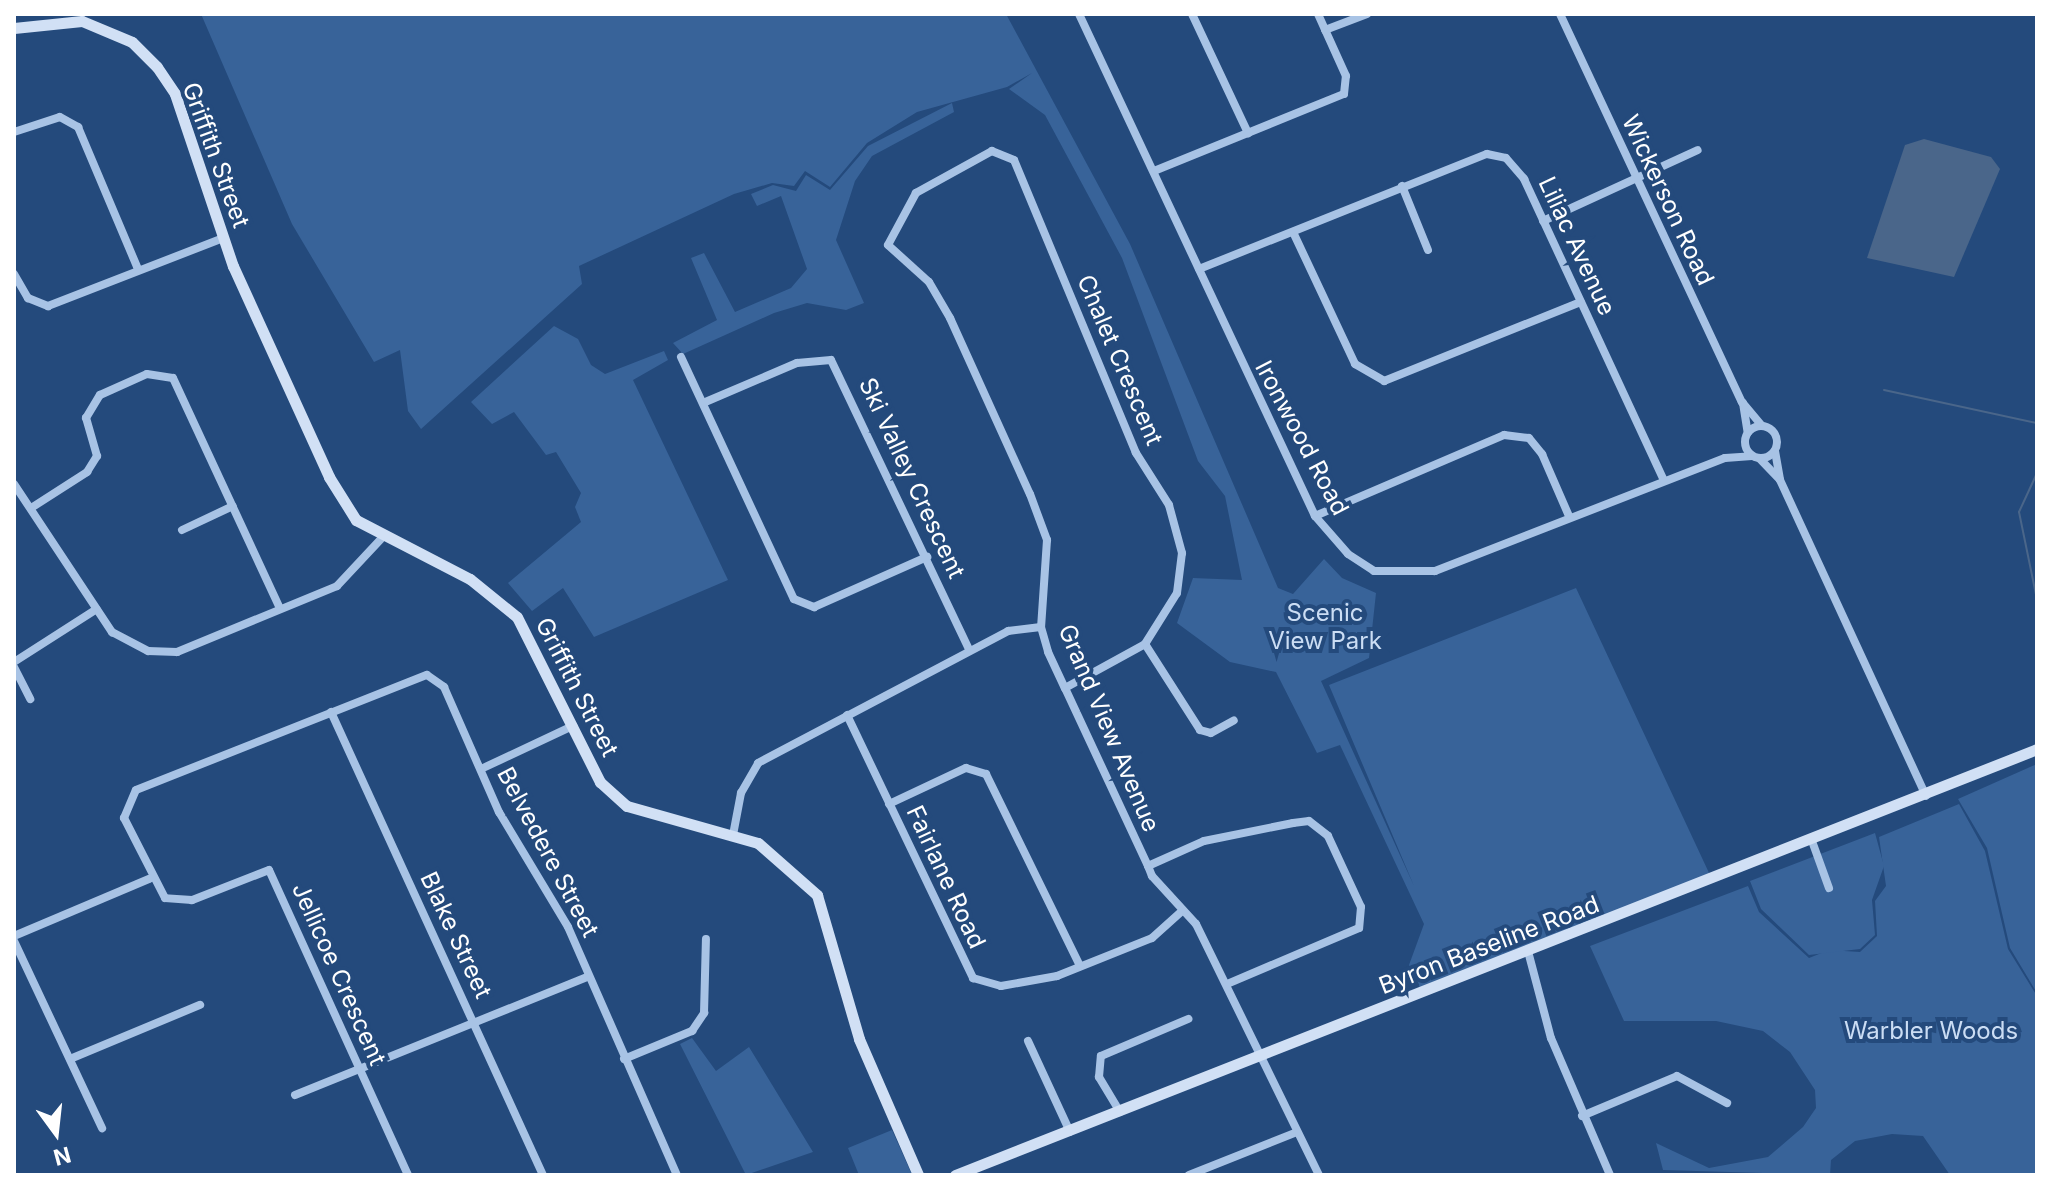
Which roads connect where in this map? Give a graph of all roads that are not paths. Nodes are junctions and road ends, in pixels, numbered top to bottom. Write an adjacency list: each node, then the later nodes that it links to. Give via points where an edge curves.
1 (1079, 14): 11 (street, Ironwood Road)
2 (1192, 14): 9 (street)
3 (1318, 14): 7 (street)
4 (1367, 14): 7 (street)
5 (1560, 14): 12 (street, Wickerson Road)
6 (14, 28): 16 (street, Griffith Street, via 82,21 132,42 157,67 175,94)
7 (1325, 30): 9 (street, via 1346,76 1344,94)
8 (14, 132): 19 (street, via 60,117 78,127)
9 (1248, 133): 11 (street)
10 (1698, 150): 12 (street)
11 (1154, 171): 20 (street, Ironwood Road)
12 (1635, 179): 14 (street); 24 (street, Wickerson Road)
13 (1402, 186): 14 (street, Liliac Avenue, via 1497,154 1515,166); 15 (street, Liliac Avenue); 18 (street)
14 (1543, 221): 22 (street, Liliac Avenue)
15 (1293, 232): 20 (street, Liliac Avenue); 22 (street, via 1355,364 1384,381)
16 (223, 238): 19 (street); 39 (street, Griffith Street, via 329,477 356,520)
17 (888, 245): 43 (street, Grand View Avenue, via 929,282 950,318 1030,494 1047,540); 44 (street, Chalet Crescent, via 916,193 992,151 1014,160 1136,453 1177,524 1177,593)
18 (1428, 250)
19 (138, 269): 21 (street, via 48,306 28,298)
20 (1199, 269): 36 (street, Ironwood Road)
21 (14, 274)
22 (1581, 302): 31 (street, Liliac Avenue)
23 (681, 357): 25 (street)
24 (1742, 402): 26 (street, Wickerson Road); 27 (street, Wickerson Road)
25 (703, 403): 40 (street, Ski Valley Crescent, via 797,363 831,360); 40 (street, via 794,599 814,607)
26 (1762, 426): 27 (street, Ironwood Road); 28 (street, Wickerson Road, via 1776,435)
27 (1746, 437): 29 (street, Wickerson Road); 30 (street, Ironwood Road)
28 (1775, 451): 29 (street); 32 (street)
29 (1756, 457): 30 (street, Ironwood Road); 32 (street)
30 (1725, 458): 31 (street, Ironwood Road)
31 (1664, 480): 37 (street, Ironwood Road)
32 (1780, 480): 55 (street)
33 (14, 484): 35 (street)
34 (233, 506): 35 (street, via 173,378 147,374 92,404 86,418 97,456 87,472); 38 (street); 41 (street)
35 (31, 508): 42 (street)
36 (1315, 516): 37 (street, Ironwood Road, via 1348,554 1374,571 1409,574 1435,571); 37 (street, via 1504,435 1529,438 1542,454)
37 (1569, 516)
38 (182, 530)
39 (381, 539): 41 (street, via 352,577); 52 (street, Griffith Street, via 470,579 517,617)
40 (927, 557): 45 (street, Ski Valley Crescent)
41 (280, 608): 42 (street, via 177,652 128,646)
42 (97, 609): 46 (street)
43 (1041, 627): 45 (street, via 1008,631); 47 (street, Grand View Avenue)
44 (1145, 644): 47 (street, Chalet Crescent); 51 (street, via 1200,730 1211,733)
45 (970, 651): 50 (street)
46 (14, 665): 48 (street)
47 (1065, 688): 59 (street, Grand View Avenue)
48 (30, 699)
49 (331, 712): 54 (street, Belvedere Street, via 416,677 439,681); 60 (street, via 136,790 124,818); 71 (street, Blake Street)
50 (847, 715): 56 (street, Fairlane Road); 57 (street, via 758,763 741,793)
51 (1234, 720)
52 (573, 726): 54 (street); 57 (street, Griffith Street, via 600,782 627,806)
53 (2037, 749): 55 (street, Byron Baseline Road)
54 (481, 769): 67 (street, Belvedere Street, via 568,927)
55 (1926, 797): 58 (street, Byron Baseline Road)
56 (889, 804): 66 (street, Fairlane Road, via 973,978 1001,986); 66 (street, via 966,768 986,774)
57 (733, 835): 87 (street, Griffith Street, via 777,853 817,895 859,1039)
58 (1812, 841): 61 (street); 65 (street, Byron Baseline Road)
59 (1148, 866): 62 (street, Grand View Avenue); 68 (street, via 1204,841 1293,823 1309,821 1328,836 1361,907 1359,928)
60 (149, 879): 63 (street); 76 (street, Jellicoe Crescent, via 178,902 269,870)
61 (1829, 888)
62 (1182, 911): 66 (street, Fairlane Road, via 1152,938); 68 (street, Grand View Avenue)
63 (14, 938): 74 (street)
64 (706, 939): 75 (street, via 708,979 698,1022 675,1040)
65 (1529, 955): 73 (street, Byron Baseline Road); 80 (street)
66 (1080, 966)
67 (587, 977): 71 (street); 75 (street, Belvedere Street)
68 (1227, 984): 73 (street, Grand View Avenue)
69 (200, 1005): 74 (street)
70 (1188, 1019): 79 (street, via 1101,1056 1099,1077)
71 (475, 1023): 76 (street); 85 (street, Blake Street)
72 (1028, 1041): 82 (street)
73 (1261, 1057): 79 (street, Byron Baseline Road); 83 (street, Grand View Avenue)
74 (70, 1059): 81 (street)
75 (624, 1059): 86 (street, Belvedere Street)
76 (359, 1068): 77 (street); 84 (street, Jellicoe Crescent)
77 (295, 1095)
78 (1727, 1103): 80 (street, via 1677,1076)
79 (1120, 1112): 82 (street, Byron Baseline Road)
80 (1582, 1116): 91 (street)
81 (102, 1128)
82 (1070, 1132): 88 (street, Byron Baseline Road)
83 (1297, 1132): 89 (street); 90 (street, Grand View Avenue)
84 (408, 1175)
85 (543, 1175)
86 (677, 1175)
87 (918, 1175)
88 (955, 1175)
89 (1189, 1175)
90 (1319, 1175)
91 (1610, 1175)

